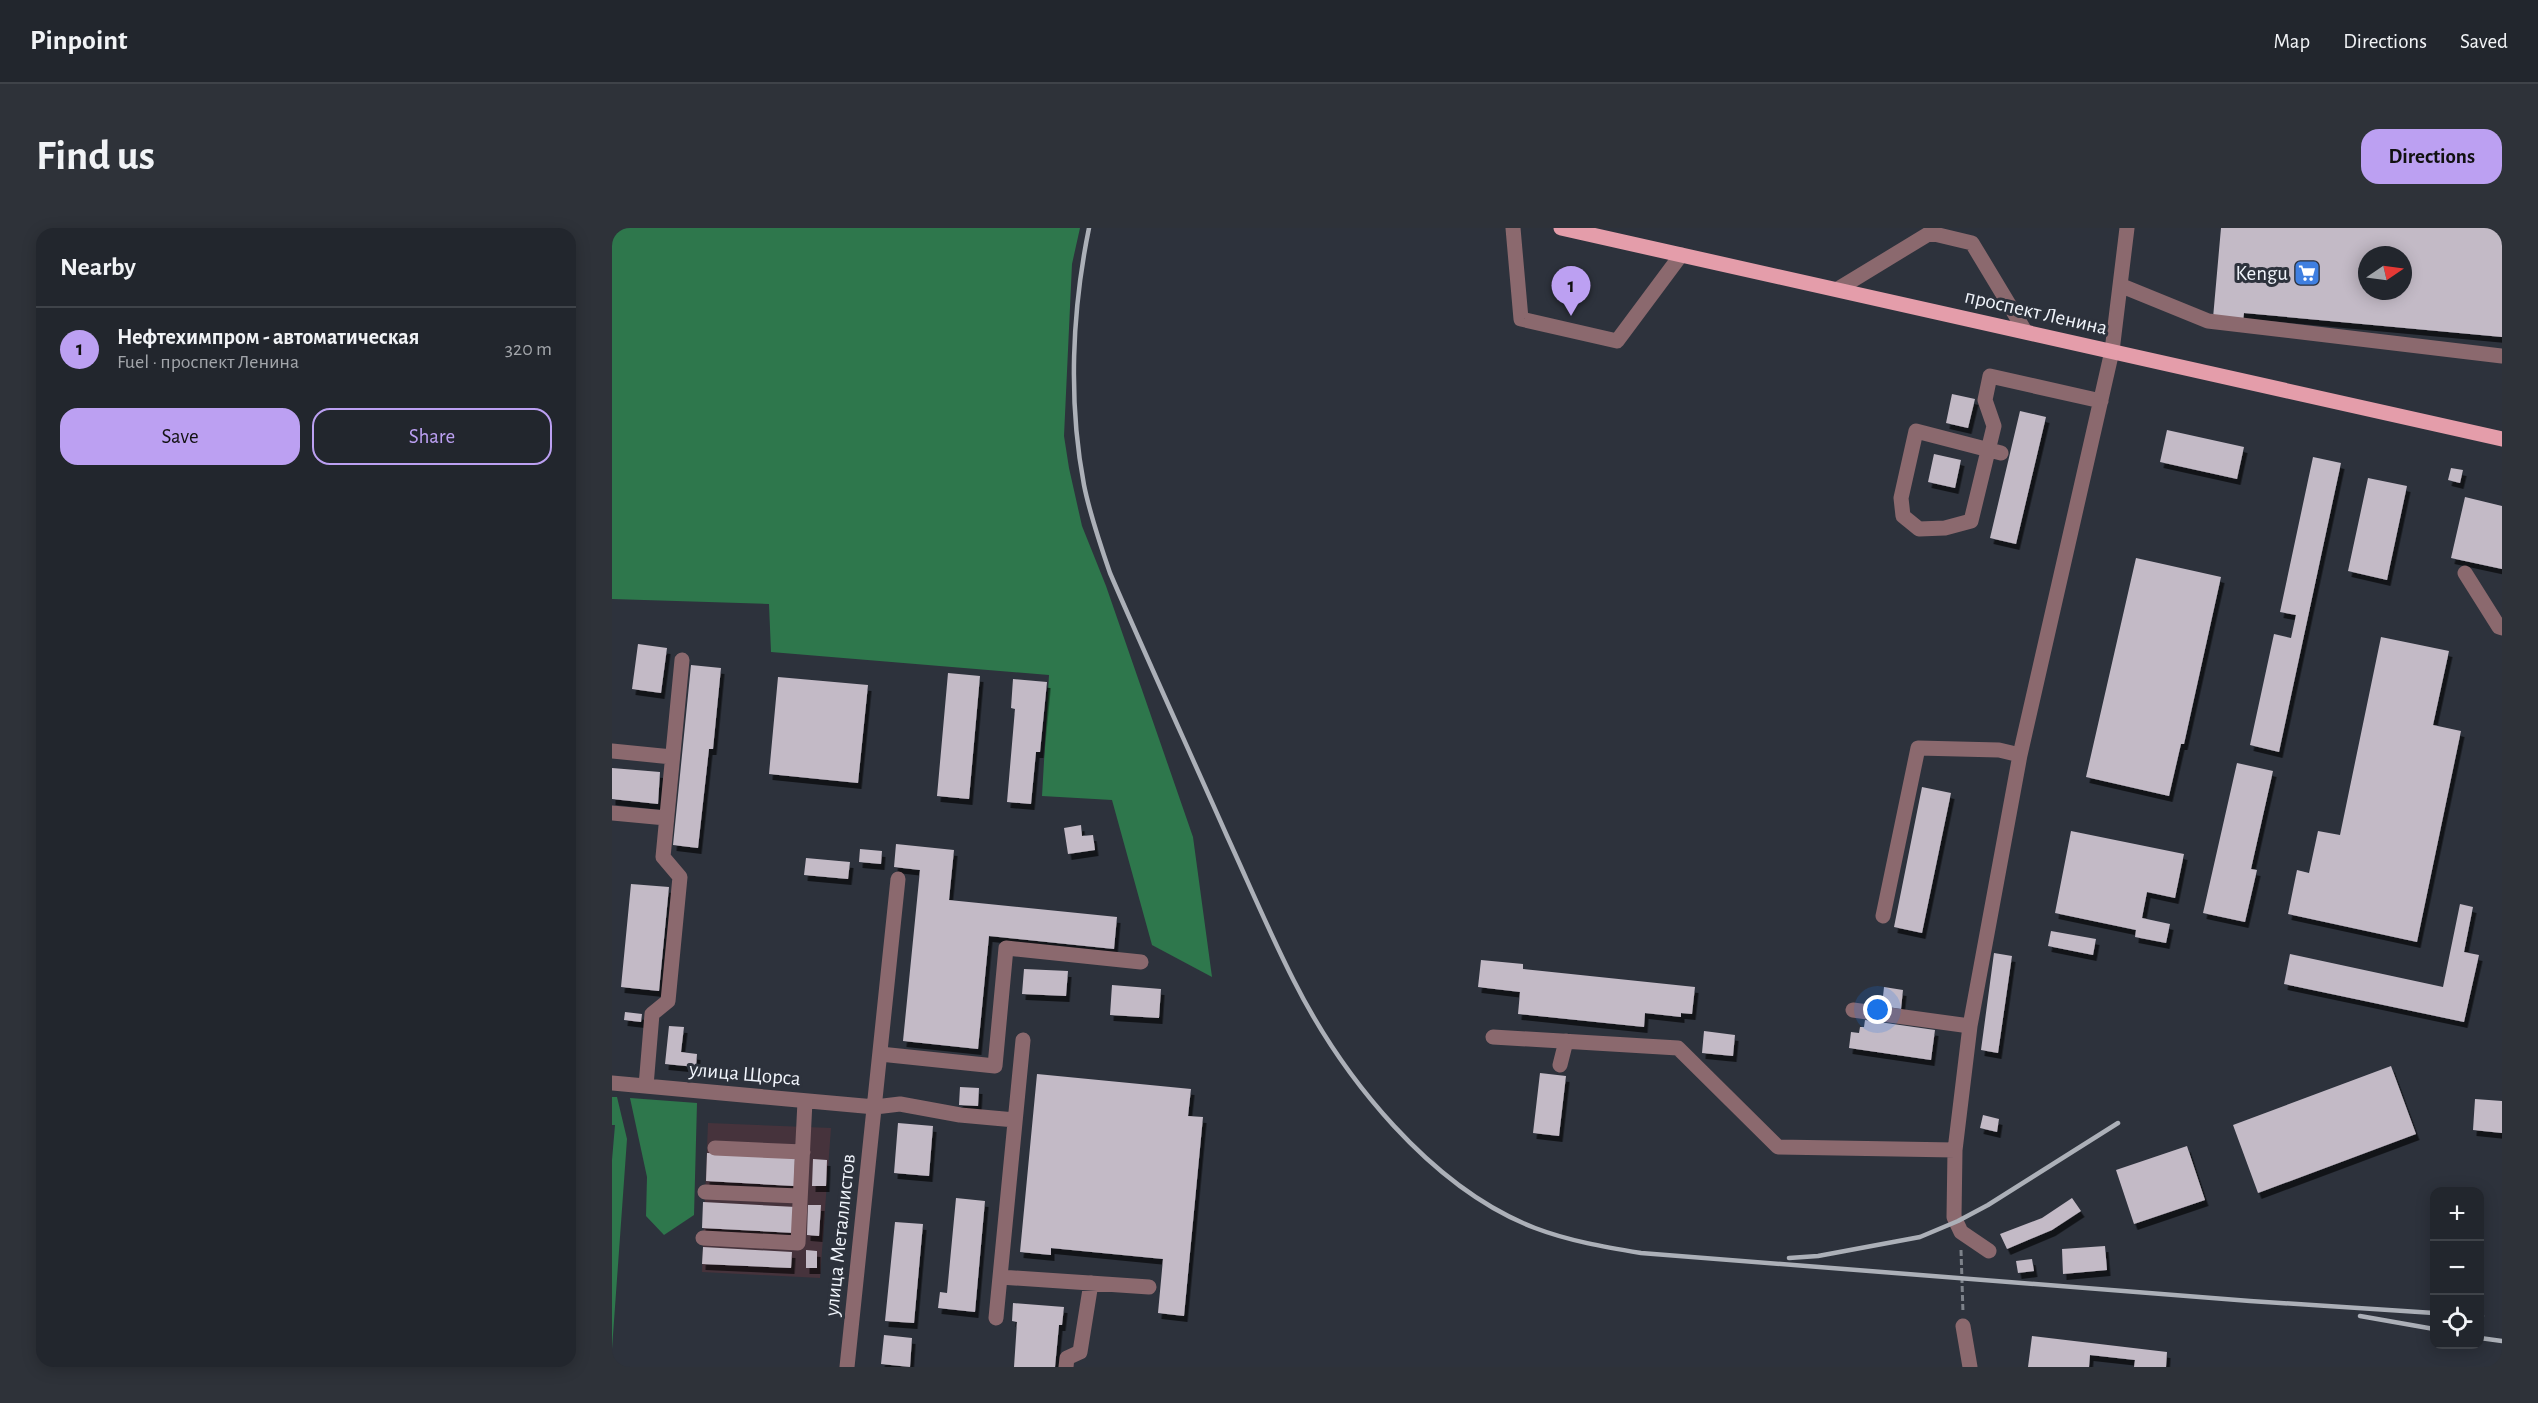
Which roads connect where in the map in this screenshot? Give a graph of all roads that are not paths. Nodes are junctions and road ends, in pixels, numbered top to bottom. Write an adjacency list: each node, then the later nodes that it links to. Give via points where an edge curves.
1 (1513, 228): 4 (street, via 1521,319 1617,341)
2 (1561, 228): 4 (main road, проспект Ленина)
3 (2127, 228): 5 (street)
4 (1681, 255): 6 (main road, проспект Ленина)
5 (2122, 286): 8 (street); 9 (street, via 2208,321)
6 (1838, 289): 7 (main road, проспект Ленина); 7 (street, via 1930,233 1972,243)
7 (2025, 331): 8 (main road, проспект Ленина)
8 (2112, 351): 10 (street); 11 (main road, проспект Ленина)
9 (2502, 356)
10 (2101, 401): 12 (street, via 1990,376 1985,400 1994,426); 17 (street)
11 (2502, 439)
12 (1995, 451): 12 (street, via 1971,520 1945,528 1919,528 1903,516 1901,498 1916,431)
13 (2465, 573): 14 (street)
14 (2502, 628)
15 (682, 660): 18 (street)
16 (612, 751): 18 (street)
17 (2020, 755): 22 (street, via 1999,750 1918,748); 25 (street)
18 (672, 757): 20 (street)
19 (612, 813): 20 (street)
20 (666, 818): 32 (street, via 663,857 680,877 668,1001 652,1014)
21 (898, 879): 29 (street, улица Металлистов)
22 (1883, 916)
23 (1141, 962): 29 (street, via 1006,948 995,1066)
24 (1853, 1010): 25 (street)
25 (1970, 1026): 37 (street, via 1967,1099)
26 (1493, 1037): 28 (street)
27 (1023, 1040): 35 (street)
28 (1566, 1041): 30 (street); 37 (street, via 1678,1048 1778,1147)
29 (880, 1054): 34 (street, улица Металлистов)
30 (1560, 1065)
31 (612, 1083): 32 (street, улица Щорса)
32 (646, 1086): 33 (street, улица Щорса)
33 (805, 1101): 34 (street, улица Щорса); 38 (street)
34 (875, 1107): 35 (street, улица Щорса, via 900,1104); 48 (street, улица Металлистов)
35 (1015, 1120): 43 (street)
36 (715, 1148): 38 (street)
37 (1955, 1149): 42 (street, via 1954,1216 1961,1232)
38 (803, 1152): 40 (street)
39 (705, 1192): 40 (street)
40 (800, 1196): 41 (street, via 798,1243)
41 (702, 1238)
42 (1989, 1251)
43 (1000, 1277): 44 (street); 46 (street)
44 (1091, 1283): 45 (street); 49 (street, via 1080,1352 1067,1358)
45 (1149, 1287)
46 (996, 1318)
47 (1963, 1326): 50 (street)
48 (848, 1367)
49 (1066, 1367)
50 (1970, 1367)

